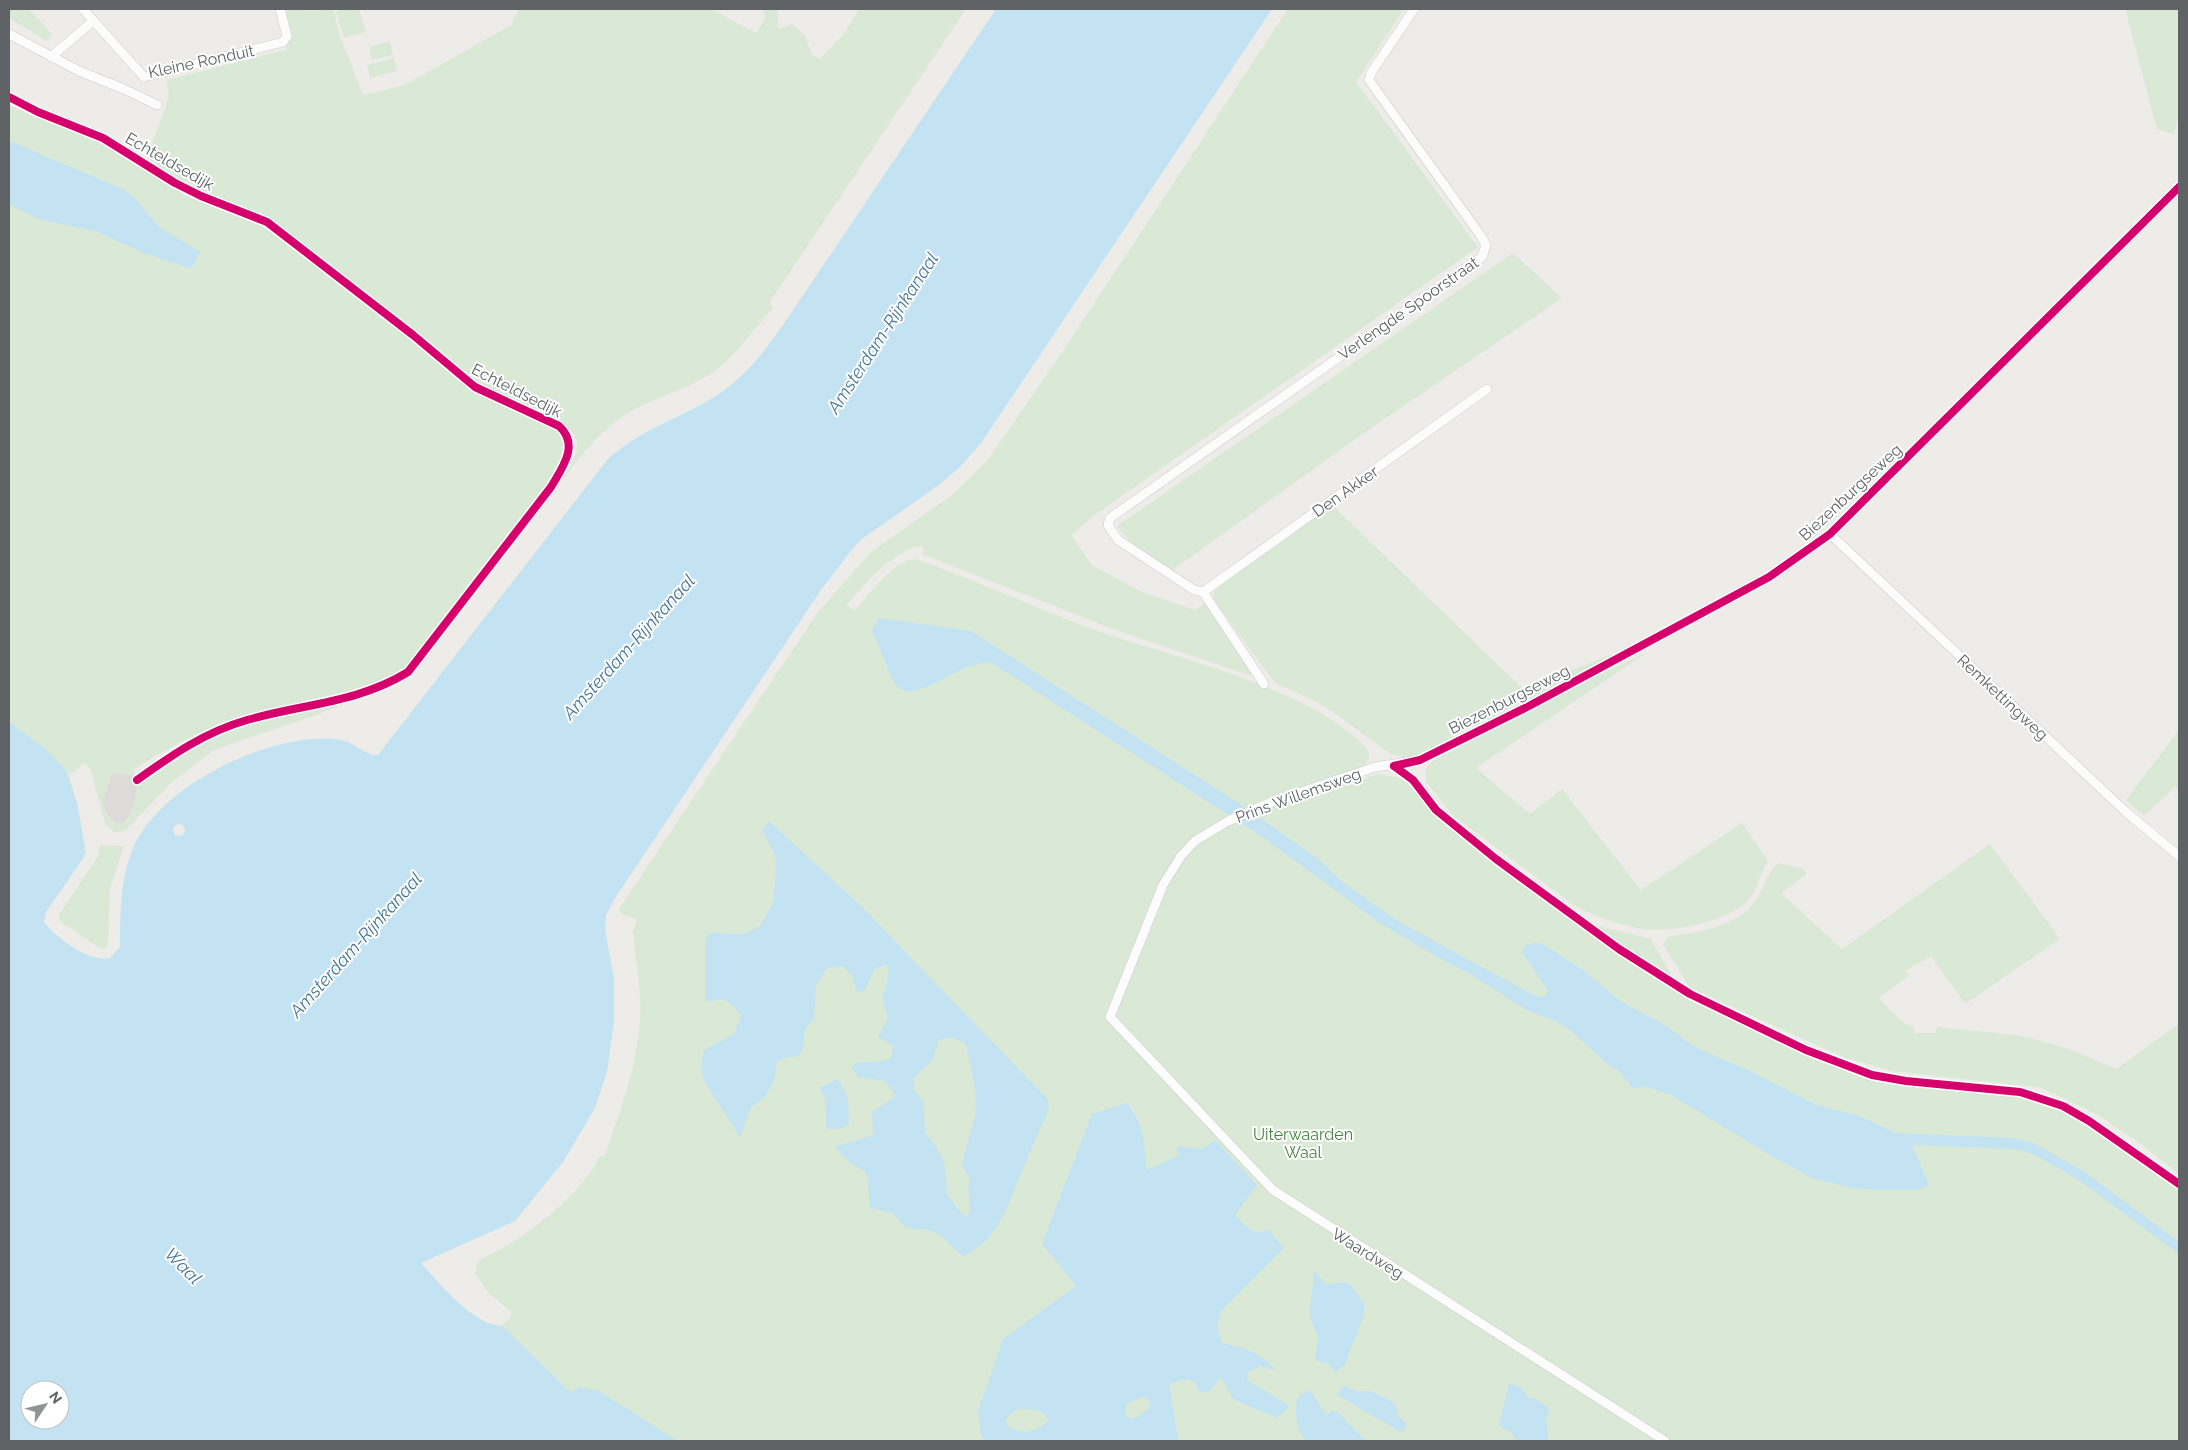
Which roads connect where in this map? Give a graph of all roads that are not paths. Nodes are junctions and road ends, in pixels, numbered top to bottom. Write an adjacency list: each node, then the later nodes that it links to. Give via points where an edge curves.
1 (83, 9): 4 (street, Kleine Ronduit)
2 (280, 9): 4 (street, Kleine Ronduit, via 288,36 283,42 144,77)
3 (1414, 9): 12 (street, Verlengde Spoorstraat, via 1369,80 1481,236 1486,245 1482,257 1113,513 1108,525 1118,540 1194,590)
4 (93, 21): 6 (street)
5 (9, 34): 6 (street)
6 (51, 57): 8 (street)
7 (9, 96): 15 (street, Echteldsedijk, via 38,112 103,138 201,196 267,222 475,387 560,426 569,442 566,462 551,488 408,672 374,690 258,717 218,730 192,742)
8 (157, 105)
9 (2179, 187): 11 (street, Biezenburgseweg)
10 (1487, 389): 12 (street, Den Akker)
11 (1830, 534): 14 (street, Biezenburgseweg, via 1769,577 1546,697 1420,760); 16 (street, Remkettingweg, via 2126,812)
12 (1202, 592): 13 (street)
13 (1264, 684)
14 (1394, 766): 17 (street, Prins Willemsweg, via 1375,768 1257,808 1196,841 1180,856 1163,885)
15 (137, 780)
16 (2179, 856)
17 (1110, 1017): 18 (street, Waardweg, via 1273,1190)
18 (1665, 1441)

